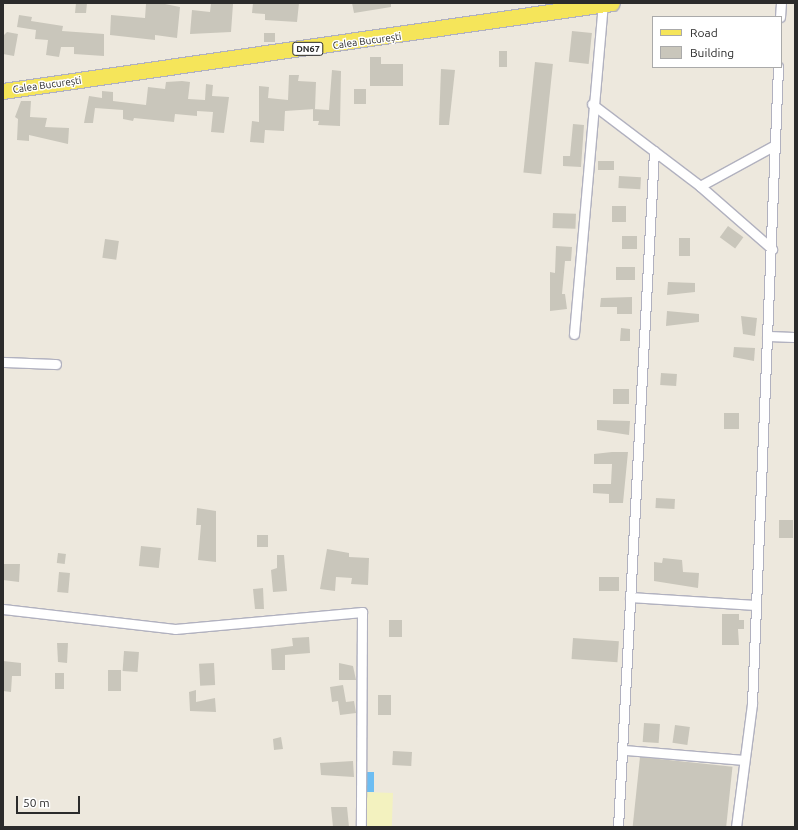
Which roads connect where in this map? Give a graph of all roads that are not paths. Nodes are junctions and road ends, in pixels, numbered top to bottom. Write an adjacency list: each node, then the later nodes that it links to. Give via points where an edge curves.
1 (781, 3): 3 (street)
2 (608, 4): 5 (main road, Calea București / DN67); 6 (street)
3 (780, 16)
4 (778, 68): 7 (street)
5 (3, 91)
6 (592, 104): 8 (street); 11 (street)
7 (775, 144): 9 (street); 10 (street)
8 (654, 151): 9 (street); 16 (street)
9 (700, 186): 10 (street)
10 (772, 249): 12 (street)
11 (574, 334)
12 (767, 336): 13 (street); 17 (street)
13 (795, 337)
14 (3, 362): 15 (street)
15 (56, 364)
16 (630, 597): 17 (street); 19 (street)
17 (755, 605): 20 (street, via 751,726)
18 (3, 609): 21 (street, via 174,629 362,612)
19 (625, 750): 20 (street); 22 (street)
20 (743, 760): 23 (street)
21 (361, 827)
22 (618, 827)
23 (736, 827)

